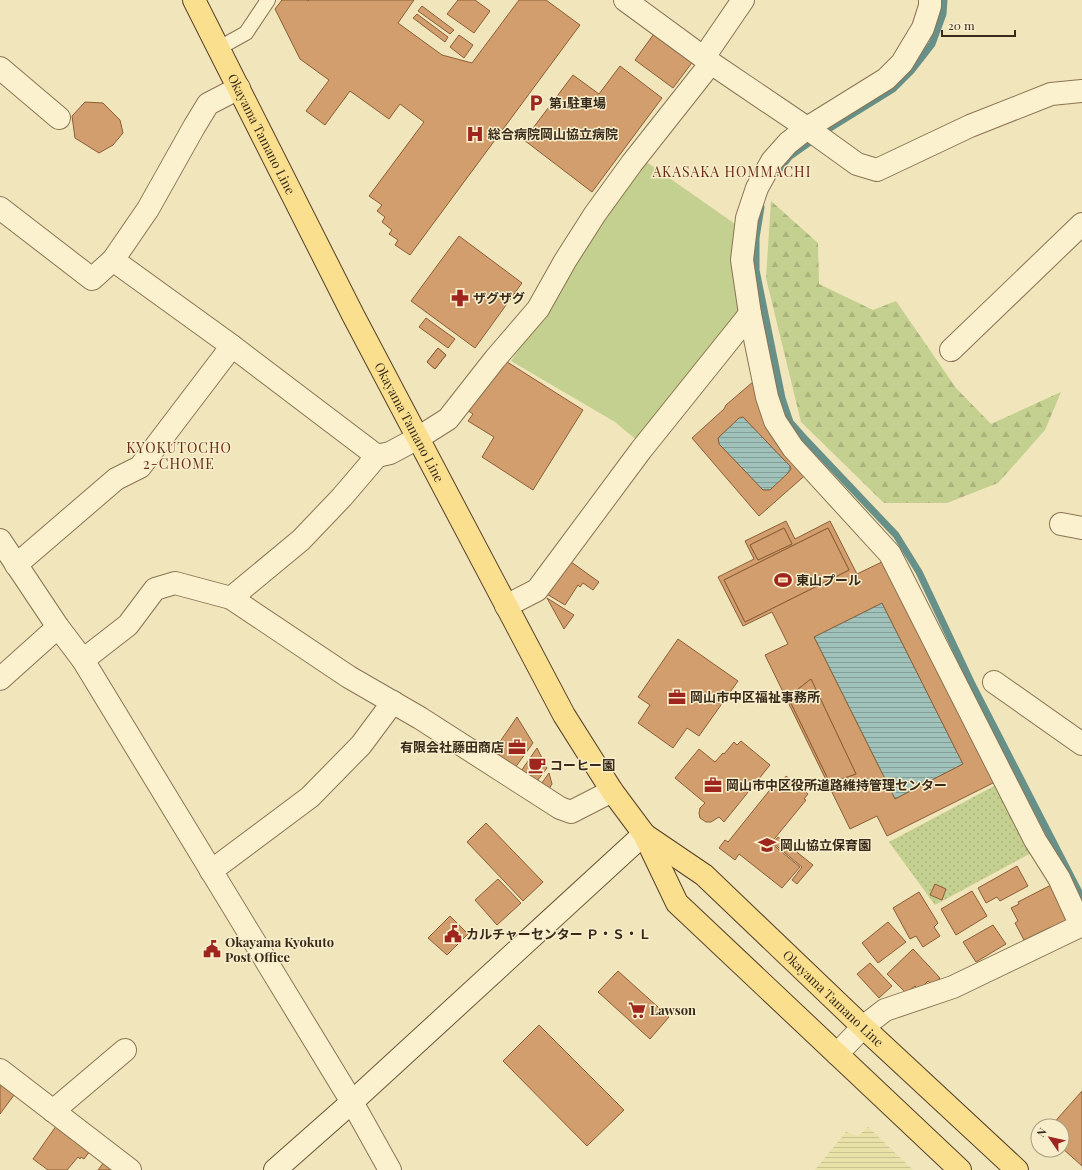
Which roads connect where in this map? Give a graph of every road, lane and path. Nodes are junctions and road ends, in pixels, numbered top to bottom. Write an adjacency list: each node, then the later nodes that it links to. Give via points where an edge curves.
1 (194, 0): 6 (main road, Okayama Tamano Line)
2 (268, 0): 6 (lane, via 246,33)
3 (625, 0): 7 (street)
4 (743, 0): 7 (street)
5 (930, 0): 12 (street, via 923,28 902,62 886,79)
6 (218, 48): 9 (main road, Okayama Tamano Line)
7 (707, 60): 12 (street); 19 (street, via 595,214 538,309 448,419)
8 (0, 68): 11 (street)
9 (239, 88): 15 (street, via 208,104 148,209); 19 (main road, Okayama Tamano Line)
10 (1082, 92): 12 (street, via 1051,94 970,126 877,170 857,164)
11 (59, 118)
12 (815, 134): 16 (street, via 788,143 772,161 756,188 747,218 742,260)
13 (0, 208): 15 (street, via 92,280)
14 (1082, 224): 18 (street)
15 (113, 260): 17 (street)
16 (750, 314): 26 (street, via 641,450 537,590); 36 (street, via 766,397 775,421 793,448 890,554 1031,833 1059,878)
17 (232, 346): 20 (street); 24 (street, via 140,467 116,479)
18 (951, 350)
19 (418, 438): 20 (street, via 390,453); 26 (main road, Okayama Tamano Line)
20 (377, 456): 25 (street, via 301,540)
21 (1061, 524): 22 (street)
22 (1082, 528)
23 (0, 540): 24 (street)
24 (16, 565): 27 (street)
25 (231, 598): 28 (street, via 175,583 155,589 128,625); 31 (street, via 349,677)
26 (506, 606): 33 (main road, Okayama Tamano Line, via 564,715)
27 (58, 627): 28 (street); 29 (street)
28 (82, 660): 35 (street)
29 (0, 679)
30 (994, 682): 32 (street)
31 (393, 702): 33 (street, via 560,808 571,812); 35 (street, via 361,746 310,797)
32 (1082, 744)
33 (612, 791): 34 (main road, Okayama Tamano Line)
34 (644, 834): 37 (main road, Okayama Tamano Line, via 704,875); 39 (main road, Okayama Tamano Line, via 677,903); 41 (street)
35 (211, 871): 41 (street)
36 (1082, 925): 37 (street, via 954,987 885,1010)
37 (863, 1027): 39 (street); 47 (main road, Okayama Tamano Line)
38 (125, 1050): 42 (street)
39 (837, 1054): 46 (main road, Okayama Tamano Line)
40 (0, 1070): 42 (street)
41 (352, 1102): 44 (street); 45 (street)
42 (53, 1111): 43 (street)
43 (130, 1170)
44 (275, 1170)
45 (390, 1170)
46 (960, 1170)
47 (1017, 1170)

